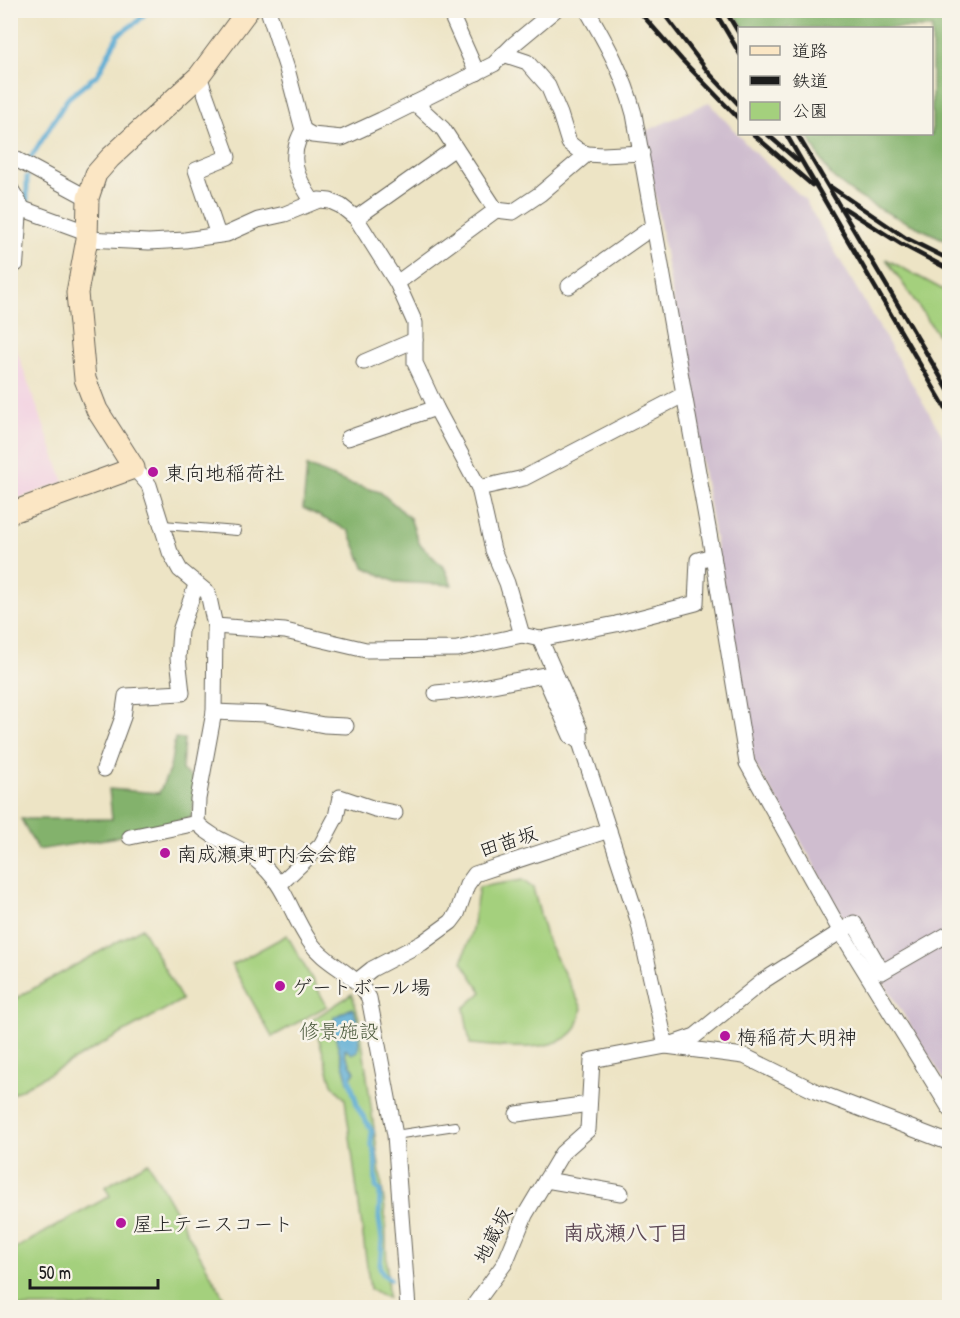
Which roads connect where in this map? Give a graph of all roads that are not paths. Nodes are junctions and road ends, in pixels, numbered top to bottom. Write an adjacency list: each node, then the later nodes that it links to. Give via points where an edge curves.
1 (248, 10): 8 (street)
2 (268, 10): 10 (street)
3 (449, 10): 7 (street)
4 (555, 10): 6 (street)
5 (587, 10): 12 (street, via 626,84)
6 (503, 54): 7 (street); 13 (street, via 527,62 548,86 569,143)
7 (477, 73): 9 (street)
8 (199, 76): 16 (street, via 110,158 96,174); 23 (street, via 228,157 196,170)
9 (415, 102): 10 (street, via 342,138 312,135); 11 (street, via 443,129)
10 (303, 130): 17 (street, via 295,143 295,169)
11 (455, 148): 19 (street); 20 (street)
12 (642, 153): 13 (street); 21 (street)
13 (587, 154): 19 (street, via 513,212)
14 (10, 156): 16 (street)
15 (10, 188): 18 (street)
16 (88, 198): 22 (street)
17 (313, 202): 20 (street, via 330,201); 23 (street)
18 (23, 209): 22 (street); 24 (lane, via 19,266)
19 (496, 210): 25 (street)
20 (356, 218): 25 (street)
21 (654, 226): 26 (street); 29 (street)
22 (86, 235): 23 (street, via 149,242); 32 (street, via 77,293 85,379 97,410)
23 (218, 235)
24 (10, 272)
25 (396, 284): 27 (street, via 415,323)
26 (569, 286)
27 (415, 340): 28 (street); 30 (street, via 415,363)
28 (364, 362)
29 (683, 395): 33 (street, via 524,478); 37 (street)
30 (436, 408): 31 (street); 33 (street)
31 (348, 438)
32 (134, 468): 34 (street); 35 (street, via 149,485)
33 (478, 488): 40 (street, via 493,550)
34 (10, 513)
35 (163, 525): 36 (lane); 38 (street, via 170,552 180,570)
36 (237, 531)
37 (713, 556): 41 (street, via 698,560 696,603); 52 (street, via 747,763)
38 (196, 585): 39 (street, via 208,593); 46 (street, via 180,631 182,693 126,696 123,717)
39 (215, 626): 40 (street, via 285,631 366,650 457,649); 43 (street)
40 (522, 635): 41 (street)
41 (540, 639): 45 (street, via 580,730)
42 (436, 693): 45 (street, via 544,675 571,736)
43 (214, 712): 44 (street, via 265,714); 48 (street)
44 (346, 726)
45 (580, 742): 49 (street)
46 (104, 769)
47 (395, 813): 51 (street, via 340,797 336,817 321,845)
48 (197, 823): 50 (street); 51 (street, via 209,835 254,858)
49 (609, 830): 54 (street, 田苗坂, via 475,874 452,922); 55 (street, via 638,920)
50 (130, 837)
51 (280, 884): 54 (street, via 310,942)
52 (841, 932): 53 (street, via 854,923 882,972); 55 (street, via 763,981 695,1036); 57 (street)
53 (950, 933)
54 (357, 981): 60 (street, via 373,1010)
55 (666, 1046): 56 (street, 地蔵坂, via 592,1060); 61 (street, via 744,1056 815,1091)
56 (589, 1104): 58 (street); 62 (street, 地蔵坂, via 588,1130 562,1153)
57 (950, 1109)
58 (517, 1114)
59 (455, 1126): 60 (lane)
60 (395, 1135): 64 (street)
61 (950, 1143)
62 (546, 1180): 63 (street); 65 (street, 地蔵坂, via 525,1215 505,1263)
63 (621, 1193)
64 (408, 1308)
65 (472, 1308)

